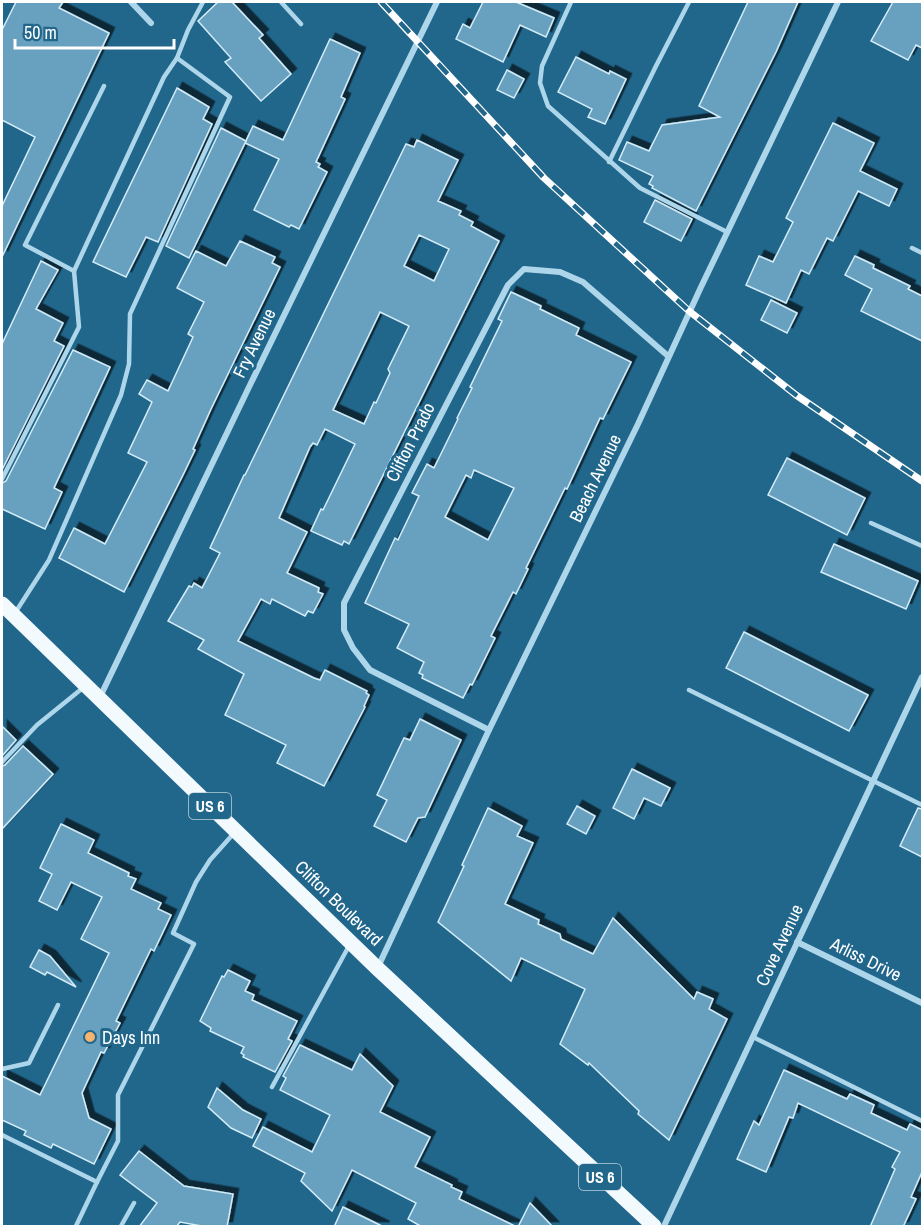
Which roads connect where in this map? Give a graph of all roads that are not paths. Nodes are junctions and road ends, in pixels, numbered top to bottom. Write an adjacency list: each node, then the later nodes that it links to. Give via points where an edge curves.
1 (132, 2): 8 (street)
2 (203, 2): 10 (lane)
3 (281, 2): 9 (lane)
4 (437, 2): 26 (street, Fry Avenue)
5 (571, 2): 12 (lane, via 542,66 540,83 548,106)
6 (689, 2): 12 (lane)
7 (838, 2): 13 (street, Beach Avenue)
8 (151, 23)
9 (301, 24)
10 (177, 58): 16 (lane, via 164,77); 22 (lane, via 231,97 130,314 129,364 121,395 49,560)
11 (104, 86): 16 (lane, via 25,245)
12 (609, 162): 13 (lane, via 640,188)
13 (727, 232): 17 (street, Beach Avenue)
14 (912, 248): 15 (lane)
15 (922, 253)
16 (74, 271): 18 (lane, via 79,327)
17 (668, 356): 27 (street, Beach Avenue); 27 (street, Clifton Prado, via 583,282 548,270 524,269 508,285 344,603 347,637 369,670)
18 (2, 479)
19 (871, 523): 20 (lane)
20 (922, 546)
21 (2, 604): 22 (main road, Clifton Boulevard / US 6)
22 (13, 616): 24 (main road, Clifton Boulevard / US 6)
23 (922, 677): 29 (street, Cove Avenue)
24 (86, 685): 26 (main road, Clifton Boulevard / US 6); 28 (lane, via 37,725)
25 (689, 690): 29 (lane)
26 (100, 698): 31 (main road, Clifton Boulevard / US 6)
27 (489, 730): 34 (street, Beach Avenue)
28 (2, 762)
29 (873, 781): 30 (lane); 33 (street, Cove Avenue)
30 (922, 805)
31 (236, 831): 32 (main road, Clifton Boulevard / US 6); 42 (lane, via 196,882 173,933 194,944 118,1095 118,1141)
32 (351, 942): 34 (main road, Clifton Boulevard / US 6); 39 (lane)
33 (797, 942): 35 (street, Arliss Drive); 37 (street, Cove Avenue)
34 (377, 968): 46 (main road, Clifton Boulevard / US 6)
35 (922, 1003)
36 (58, 1005): 38 (lane, via 29,1063)
37 (753, 1037): 40 (lane); 47 (street, Cove Avenue)
38 (2, 1069)
39 (272, 1087)
40 (922, 1121)
41 (2, 1135): 42 (lane)
42 (98, 1182): 44 (lane)
43 (134, 1203): 45 (lane)
44 (76, 1227)
45 (121, 1227)
46 (654, 1227)
47 (664, 1227)

